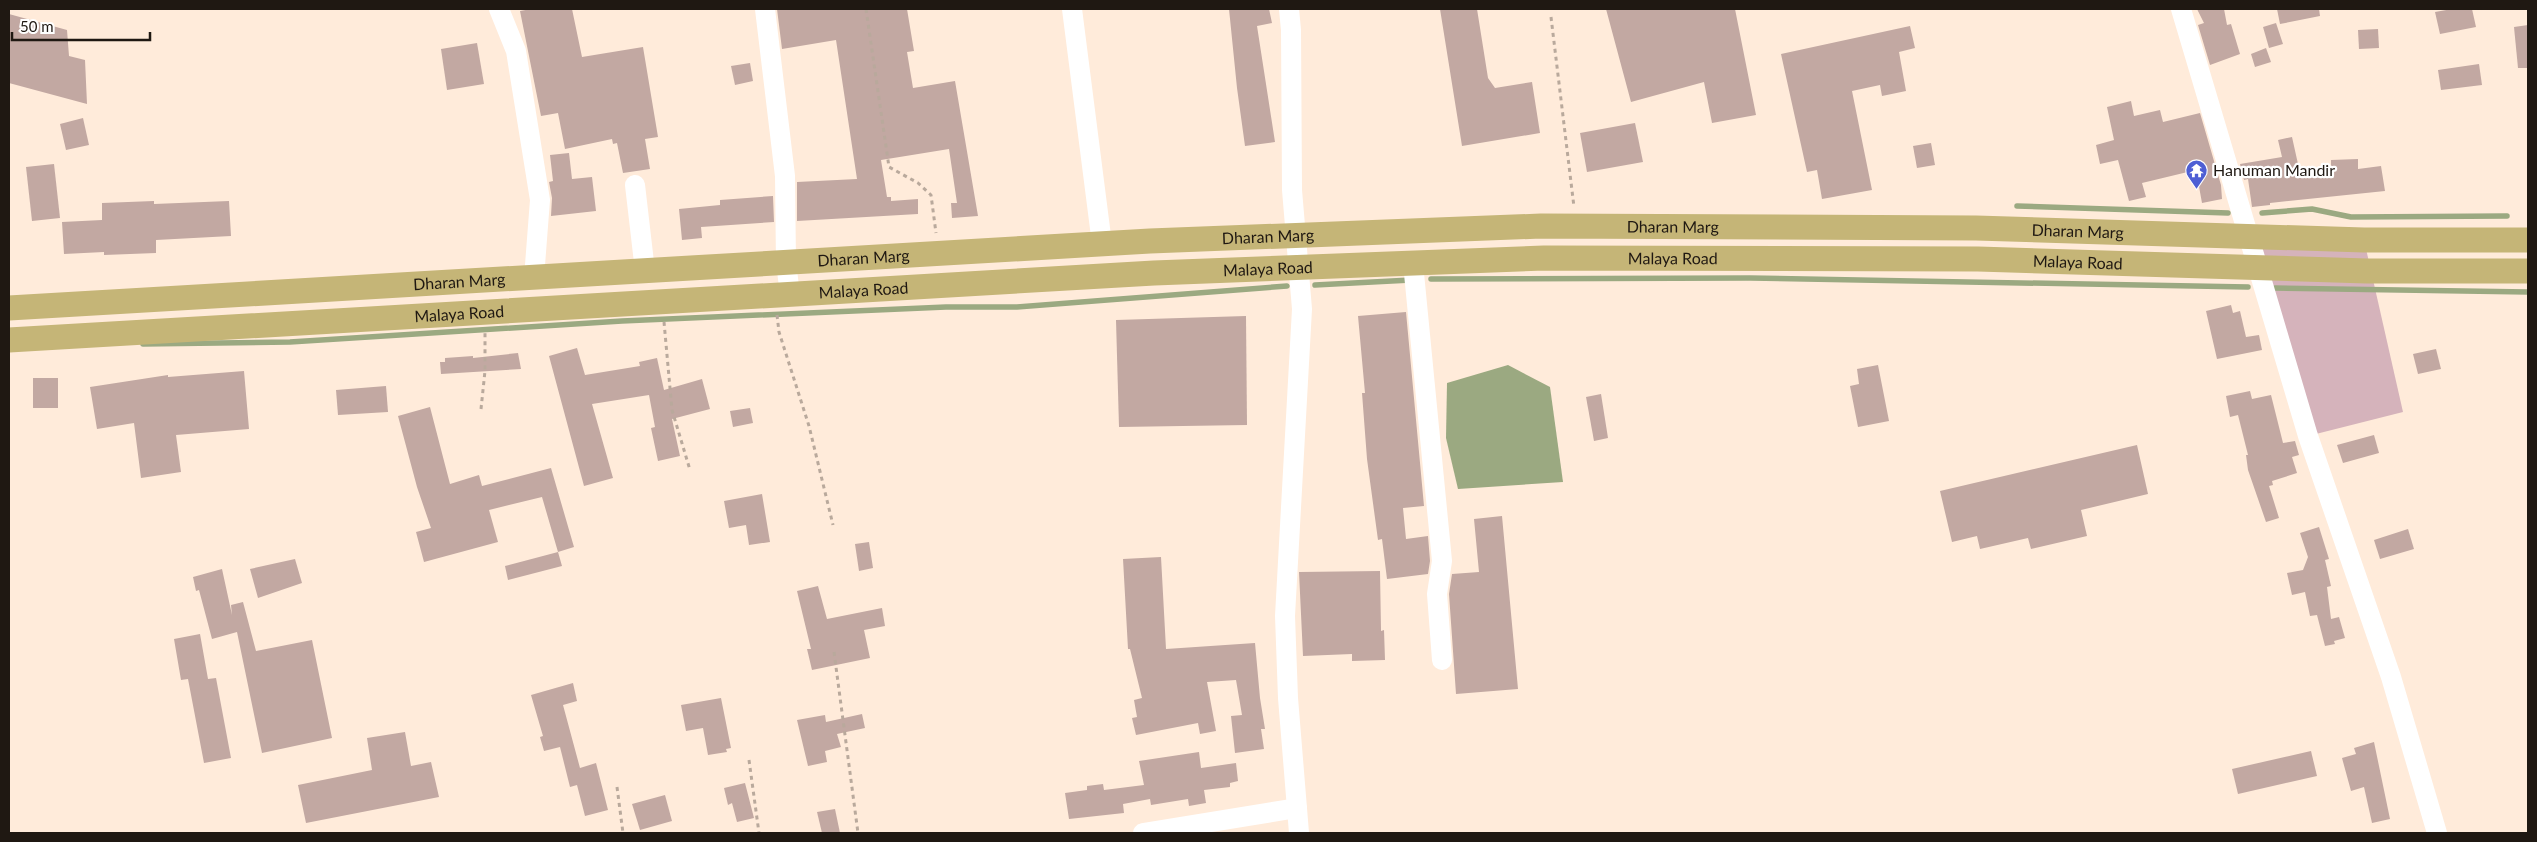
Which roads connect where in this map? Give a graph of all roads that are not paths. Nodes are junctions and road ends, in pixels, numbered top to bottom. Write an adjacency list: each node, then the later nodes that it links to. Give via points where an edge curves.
1 (499, 9): 19 (street, via 516,51 540,200)
2 (765, 9): 13 (street, via 785,176)
3 (1072, 9): 11 (street)
4 (1289, 9): 8 (street, via 1292,190)
5 (2181, 9): 9 (street)
6 (635, 185): 17 (street)
7 (1589, 227): 8 (main road, Dharan Marg); 9 (main road, Dharan Marg, via 1976,228); 12 (main road)
8 (1297, 236): 11 (main road, Dharan Marg); 15 (street)
9 (2250, 236): 10 (main road, Dharan Marg); 16 (street)
10 (2528, 240)
11 (1102, 244): 13 (main road, Dharan Marg)
12 (1601, 258): 14 (main road, Malaya Road); 16 (main road, Malaya Road, via 1978,259)
13 (786, 263): 17 (main road, Dharan Marg); 20 (street)
14 (1413, 264): 15 (main road, Malaya Road); 23 (street, via 1442,562 1437,594)
15 (1298, 268): 20 (main road, Malaya Road); 24 (street, via 1302,310 1285,616)
16 (2258, 268): 18 (main road, Malaya Road); 27 (street, via 2308,436 2391,678)
17 (645, 271): 19 (main road, Dharan Marg)
18 (2528, 271)
19 (534, 278): 21 (main road, Dharan Marg)
20 (782, 294): 22 (main road, Malaya Road)
21 (9, 308)
22 (9, 340)
23 (1442, 660)
24 (1296, 808): 25 (street); 26 (street)
25 (1143, 833)
26 (1299, 833)
27 (2437, 833)

